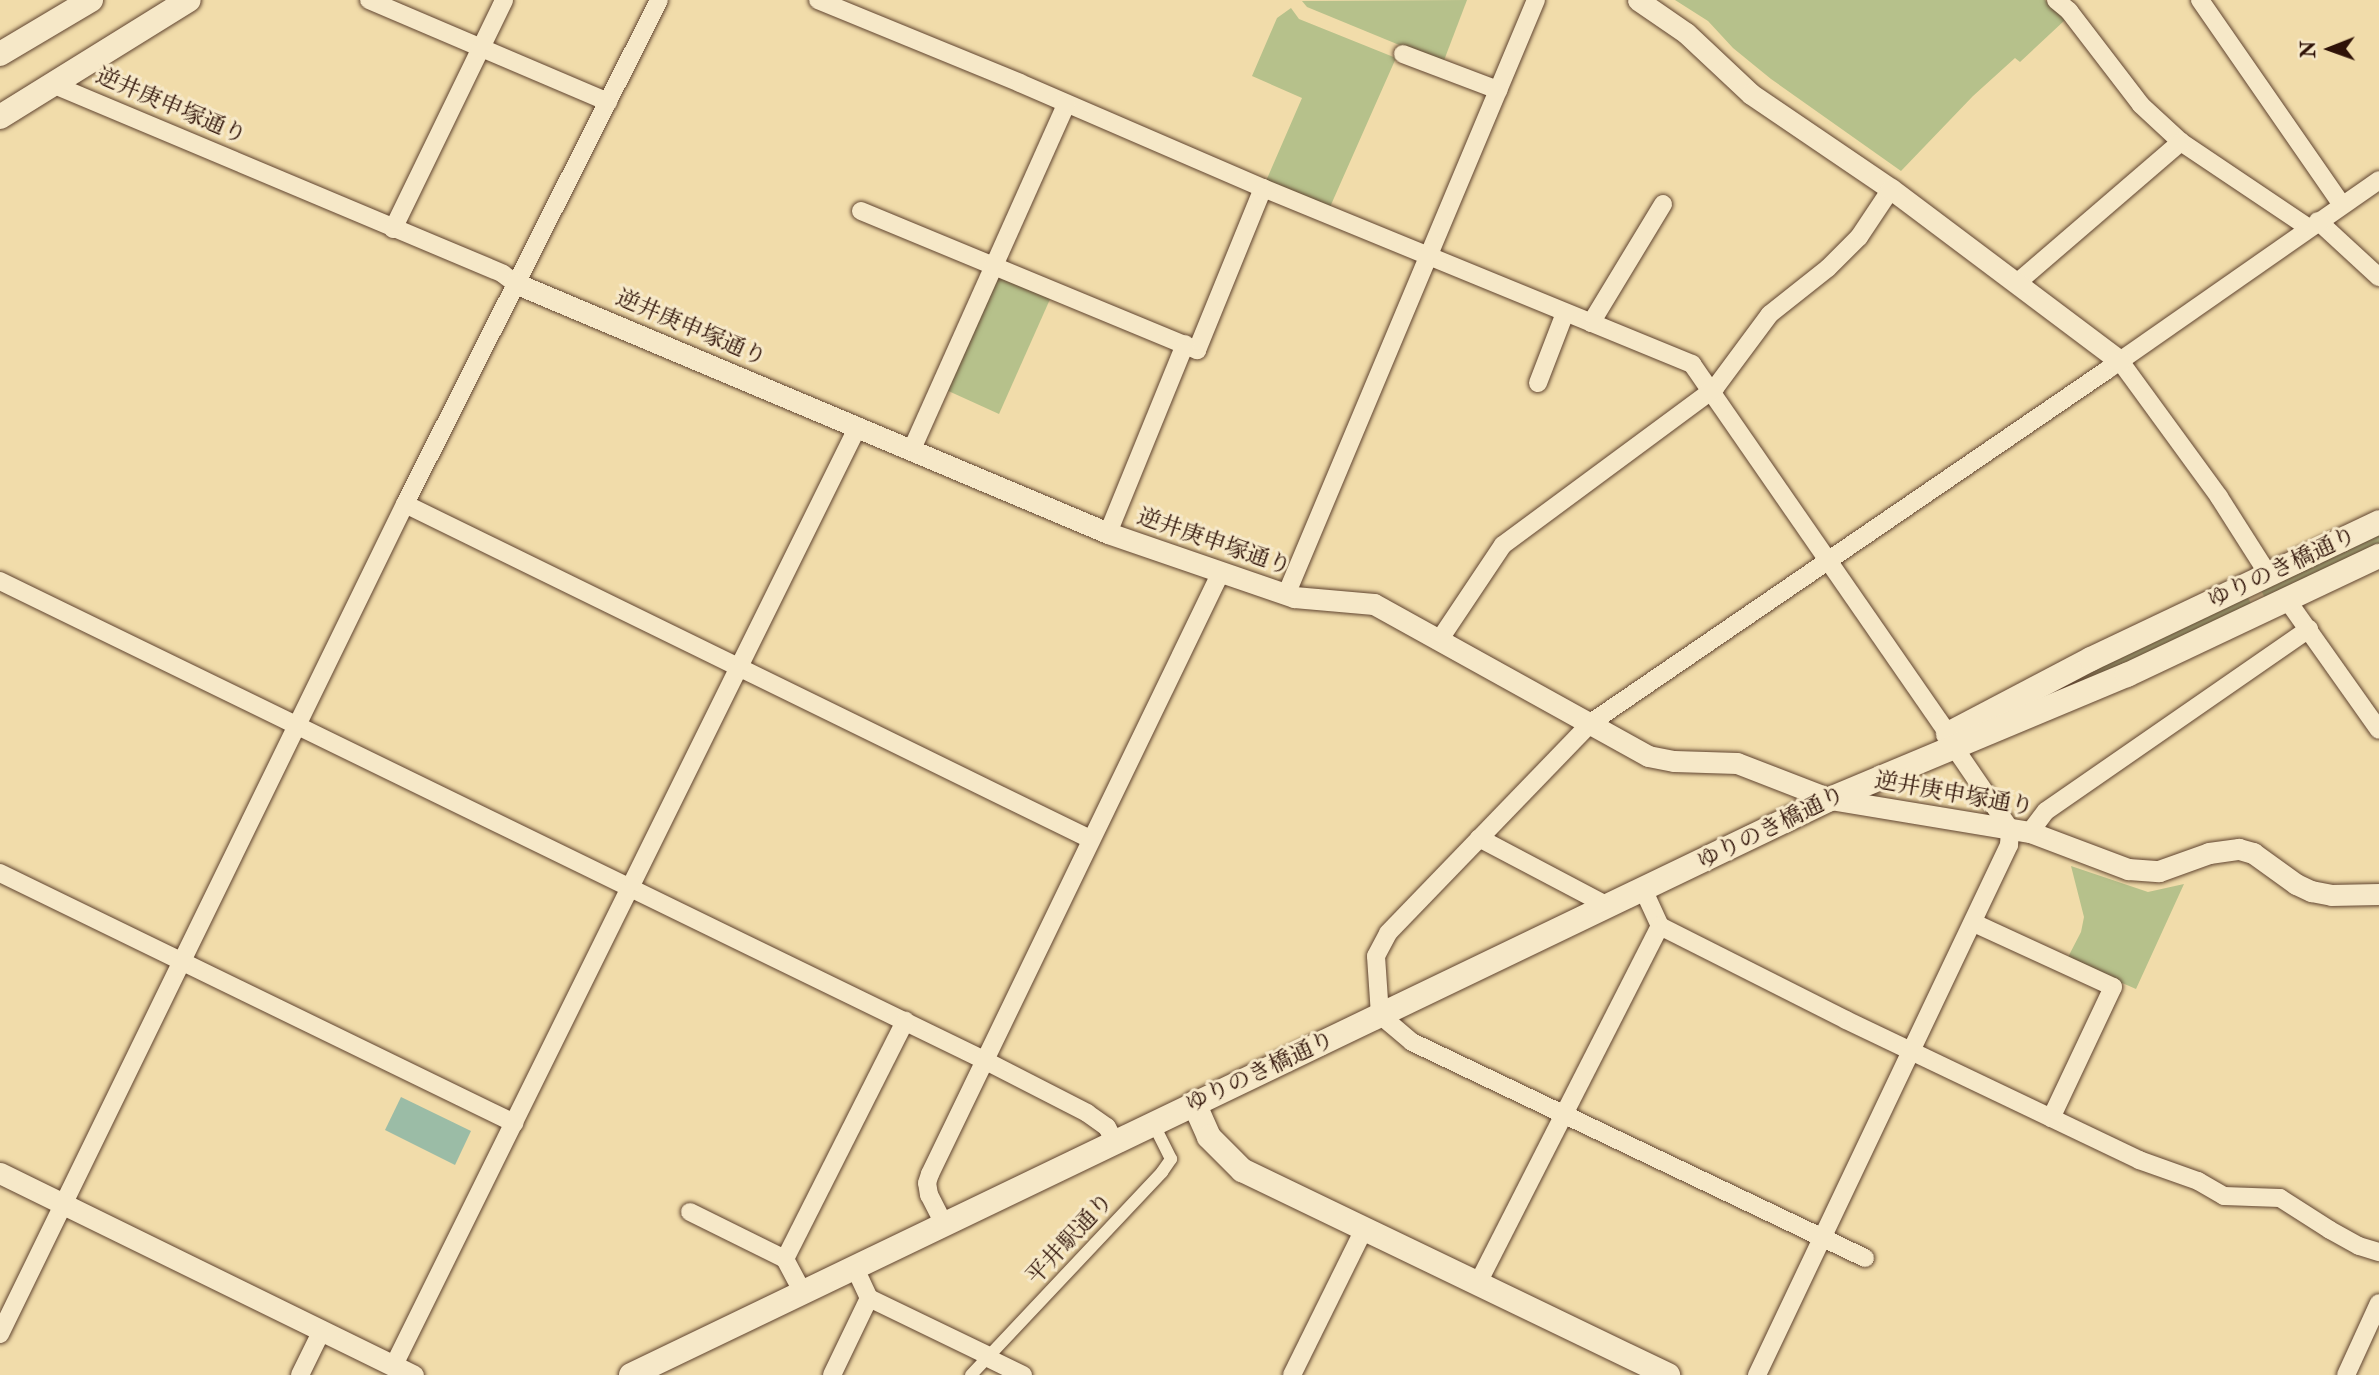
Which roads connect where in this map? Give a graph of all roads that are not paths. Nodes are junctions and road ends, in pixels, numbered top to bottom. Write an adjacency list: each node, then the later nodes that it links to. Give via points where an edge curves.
1 (91, 0): 12 (main road)
2 (189, 0): 14 (main road)
3 (369, 0): 11 (street)
4 (504, 0): 11 (street)
5 (659, 0): 16 (street)
6 (818, 0): 17 (street)
7 (1536, 0): 15 (street)
8 (1638, 0): 22 (street, via 1686,33 1751,94)
9 (2056, 0): 19 (street, via 2141,105)
10 (2200, 0): 24 (street)
11 (481, 48): 16 (street); 27 (street)
12 (0, 54)
13 (1403, 54): 15 (street)
14 (52, 84): 18 (main road); 27 (street, 逆井庚申塚通り)
15 (1498, 90): 28 (street)
16 (608, 102): 32 (street)
17 (1066, 104): 21 (street); 29 (street)
18 (0, 117)
19 (2181, 142): 26 (street); 31 (street)
20 (2379, 180): 24 (street)
21 (1263, 188): 28 (street); 35 (street, via 1197,349)
22 (1891, 189): 31 (street); 38 (street, via 1859,237 1770,314)
23 (1663, 204): 34 (street)
24 (2342, 205): 26 (street)
25 (861, 211): 29 (street)
26 (2314, 225): 30 (street); 36 (street)
27 (393, 229): 32 (street, 逆井庚申塚通り)
28 (1427, 256): 33 (street); 49 (street)
29 (992, 265): 35 (street); 40 (street)
30 (2379, 277)
31 (2018, 282): 36 (street)
32 (515, 283): 39 (street, 逆井庚申塚通り); 41 (street)
33 (1565, 313): 34 (street); 37 (street)
34 (1591, 323): 38 (street, via 1692,364)
35 (1185, 344): 43 (street)
36 (2120, 361): 45 (street); 47 (street, via 2219,497)
37 (1538, 383)
38 (1711, 390): 45 (street); 52 (street, via 1503,545)
39 (858, 426): 40 (street, 逆井庚申塚通り); 53 (street)
40 (912, 449): 43 (street, 逆井庚申塚通り)
41 (405, 504): 53 (street); 55 (street)
42 (2379, 522): 47 (main road, ゆりのき橋通り)
43 (1108, 533): 46 (street, 逆井庚申塚通り)
44 (2379, 556): 50 (main road, ゆりのき橋通り)
45 (1828, 562): 54 (street); 57 (street)
46 (1221, 572): 49 (street, 逆井庚申塚通り); 61 (street)
47 (2268, 574): 57 (main road, ゆりのき橋通り, via 2091,659)
48 (0, 580): 55 (street)
49 (1286, 594): 52 (street, 逆井庚申塚通り, via 1374,604)
50 (2287, 600): 51 (street); 57 (main road, ゆりのき橋通り, via 2127,675)
51 (2309, 629): 56 (street); 59 (street)
52 (1440, 639): 54 (street, 逆井庚申塚通り)
53 (740, 667): 61 (street); 63 (street)
54 (1592, 722): 58 (street, 逆井庚申塚通り, via 1648,756 1737,763); 60 (street)
55 (297, 725): 63 (street); 69 (street)
56 (2379, 730)
57 (1951, 740): 58 (main road, ゆりのき橋通り); 59 (street)
58 (1830, 799): 59 (street, 逆井庚申塚通り); 64 (main road, ゆりのき橋通り)
59 (2020, 830): 65 (street, 逆井庚申塚通り, via 2128,870 2159,872 2209,853 2239,849 2253,853 2311,891); 67 (street)
60 (1479, 838): 66 (street); 70 (street, via 1388,933 1376,956)
61 (1090, 839): 73 (street)
62 (0, 873): 69 (street)
63 (631, 887): 71 (street); 77 (street)
64 (1643, 889): 66 (main road, ゆりのき橋通り); 68 (street)
65 (2379, 894)
66 (1608, 906): 70 (main road, ゆりのき橋通り)
67 (1973, 923): 72 (street); 76 (street, via 2113,987)
68 (1660, 926): 72 (street); 75 (street)
69 (182, 961): 77 (street); 81 (street)
70 (1380, 1015): 74 (main road, ゆりのき橋通り); 75 (street, via 1412,1042)
71 (905, 1021): 73 (street); 88 (street)
72 (1912, 1052): 76 (street); 85 (street)
73 (986, 1061): 79 (street, via 1087,1113 1107,1126); 83 (street, via 927,1183)
74 (1194, 1103): 78 (main road, ゆりのき橋通り); 84 (main road, via 1209,1138 1231,1161)
75 (1566, 1115): 85 (street); 90 (street)
76 (2051, 1118): 86 (street, via 2224,1196 2280,1198 2359,1246)
77 (513, 1123): 97 (street)
78 (1153, 1123): 79 (main road, ゆりのき橋通り); 96 (street, 平井駅通り, via 1171,1159)
79 (1115, 1143): 83 (main road, ゆりのき橋通り)
80 (0, 1172): 81 (street)
81 (64, 1204): 94 (street); 95 (street)
82 (690, 1212): 88 (street)
83 (944, 1224): 89 (main road, ゆりのき橋通り)
84 (1364, 1229): 90 (main road); 104 (street)
85 (1822, 1237): 87 (street); 106 (street)
86 (2379, 1252)
87 (1866, 1258)
88 (785, 1259): 91 (street)
89 (854, 1266): 91 (main road, ゆりのき橋通り); 92 (street)
90 (1478, 1285): 105 (main road)
91 (802, 1291): 98 (main road, ゆりのき橋通り)
92 (869, 1298): 96 (street); 101 (street)
93 (2379, 1303): 107 (street)
94 (321, 1330): 97 (street); 99 (street)
95 (0, 1334)
96 (988, 1357): 102 (street, 平井駅通り); 103 (street)
97 (403, 1370)
98 (631, 1374): 100 (main road)
99 (300, 1375)
100 (607, 1375)
101 (832, 1375)
102 (971, 1375)
103 (1023, 1375)
104 (1292, 1375)
105 (1668, 1375)
106 (1757, 1375)
107 (2346, 1375)

